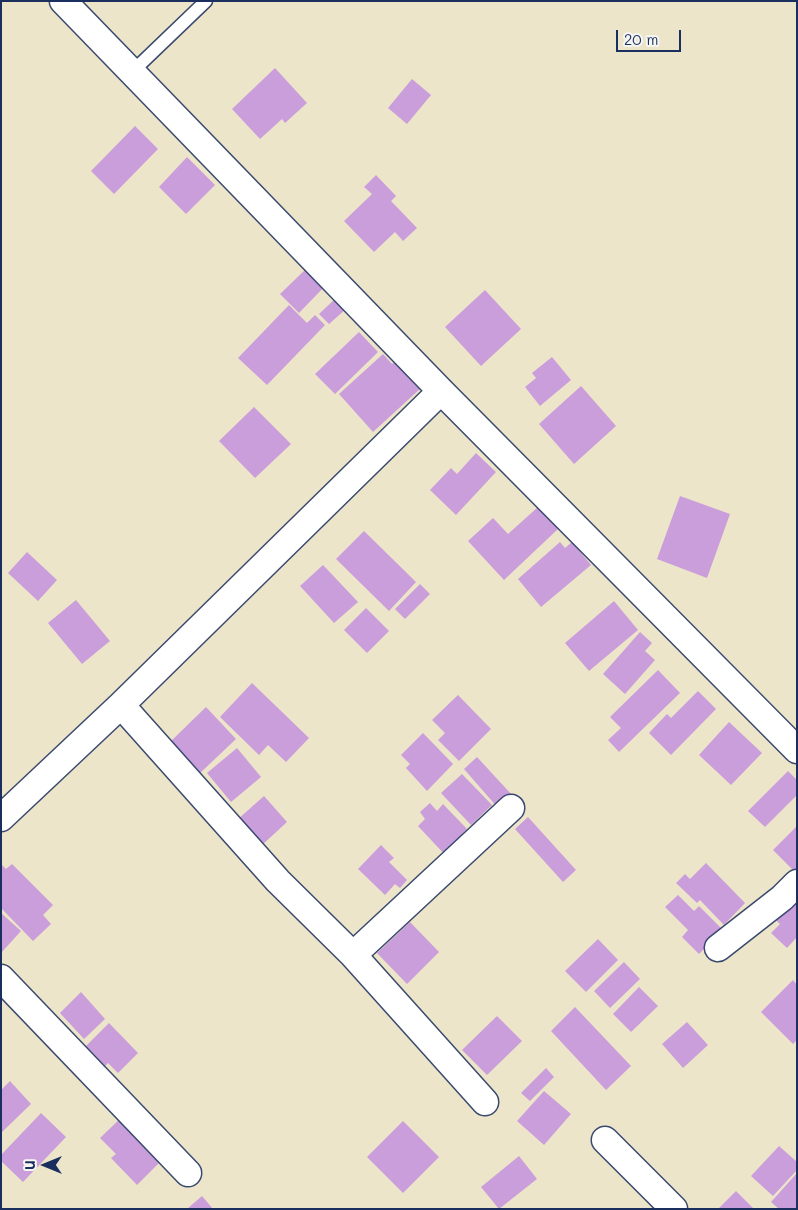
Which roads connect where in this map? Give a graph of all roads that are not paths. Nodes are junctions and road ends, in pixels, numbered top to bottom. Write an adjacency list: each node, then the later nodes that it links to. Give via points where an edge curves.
1 (63, 1): 3 (street)
2 (206, 1): 3 (lane)
3 (132, 72): 4 (street)
4 (441, 391): 5 (street); 6 (street)
5 (121, 705): 8 (street); 11 (street, via 278,881)
6 (797, 750)
7 (512, 808): 11 (street)
8 (1, 818)
9 (797, 883): 10 (street)
10 (718, 948)
11 (353, 955): 13 (street)
12 (1, 978): 15 (street)
13 (485, 1102)
14 (605, 1140): 16 (street)
15 (188, 1173)
16 (674, 1209)

